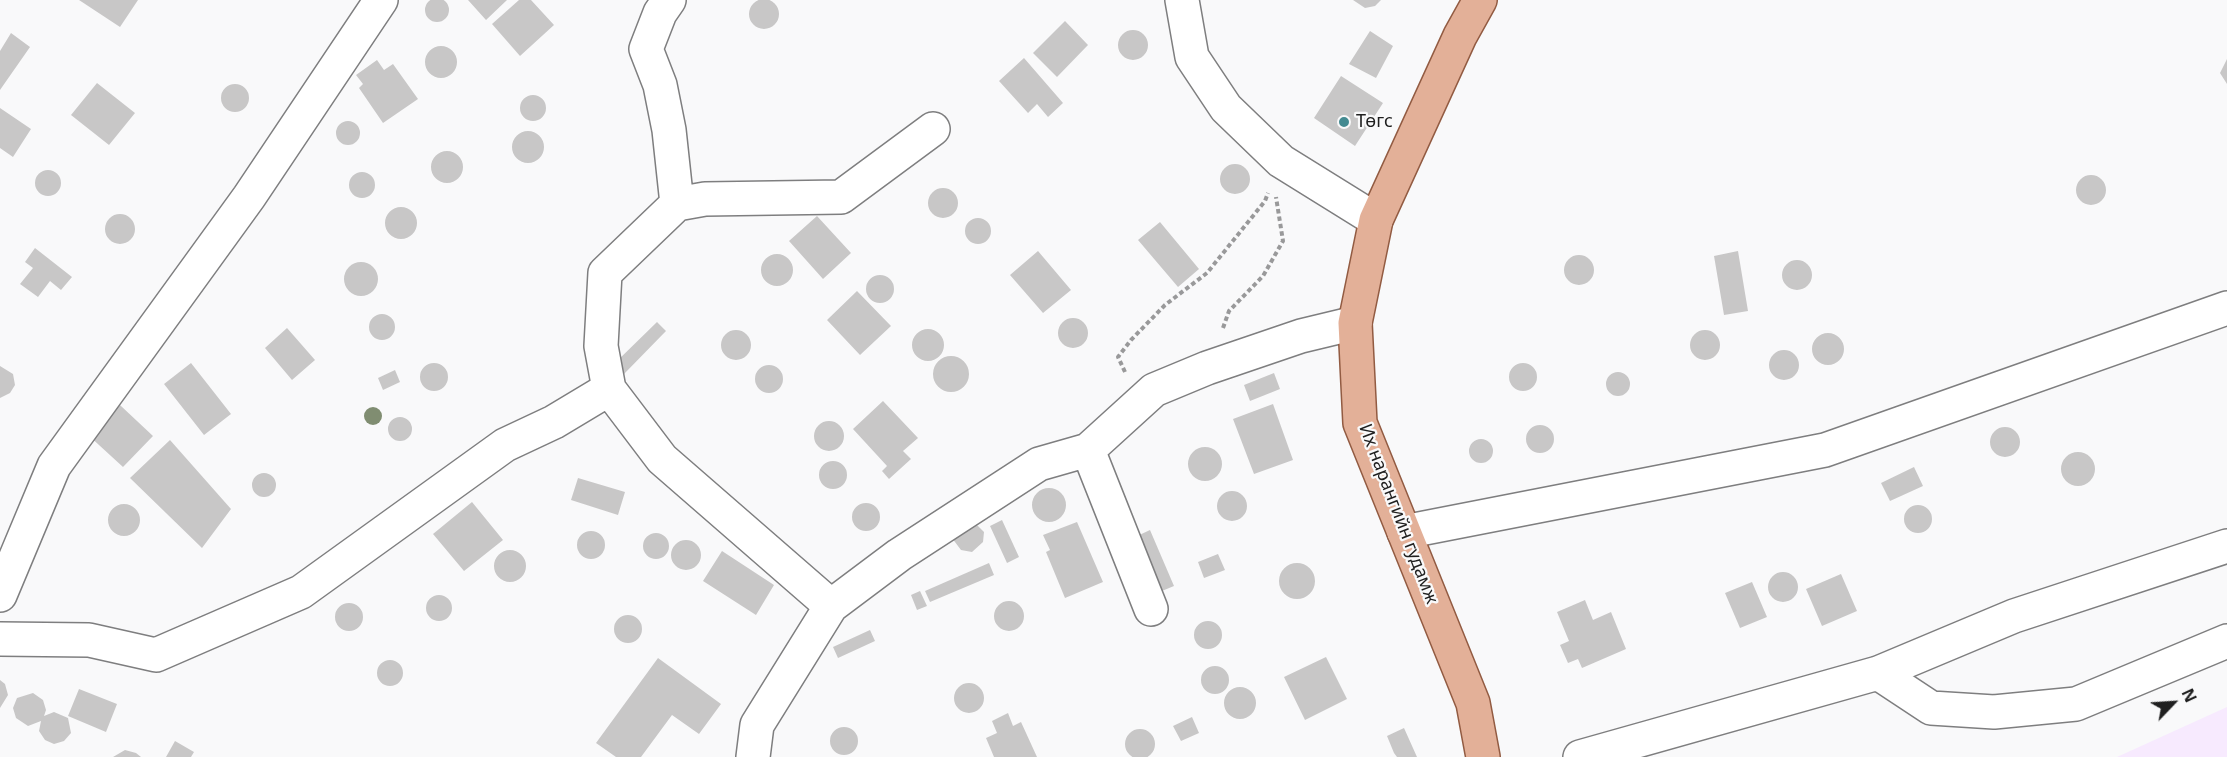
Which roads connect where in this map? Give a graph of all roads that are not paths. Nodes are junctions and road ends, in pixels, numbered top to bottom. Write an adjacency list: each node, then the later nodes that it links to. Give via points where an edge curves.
1 (381, 0): 14 (street, via 249,197 54,466)
2 (669, 0): 6 (street, via 646,49 660,85)
3 (1182, 0): 7 (street, via 1192,57 1226,108 1277,171)
4 (1480, 0): 7 (main road, Их нарангийн гудамж)
5 (933, 129): 6 (street, via 841,197 705,199)
6 (677, 204): 10 (street, via 604,273 601,346)
7 (1376, 220): 9 (main road, Их нарангийн гудамж)
8 (2227, 308): 12 (street, via 1825,450)
9 (1355, 324): 11 (street, via 1301,336 1154,390); 12 (main road, Их нарангийн гудамж, via 1360,423)
10 (609, 389): 15 (street, via 662,459); 17 (street, via 505,445 301,592 156,655 89,640)
11 (1088, 450): 15 (street, via 1039,464 899,555); 16 (street)
12 (1404, 532): 21 (main road, Их нарангийн гудамж, via 1473,703)
13 (2224, 554): 19 (street, via 2014,616)
14 (0, 595)
15 (831, 606): 20 (street, via 757,724)
16 (1151, 609)
17 (0, 639)
18 (2227, 641): 19 (street, via 2076,704 1994,712 1931,708)
19 (1878, 673): 22 (street)
20 (753, 757)
21 (1483, 757)
22 (1580, 757)

